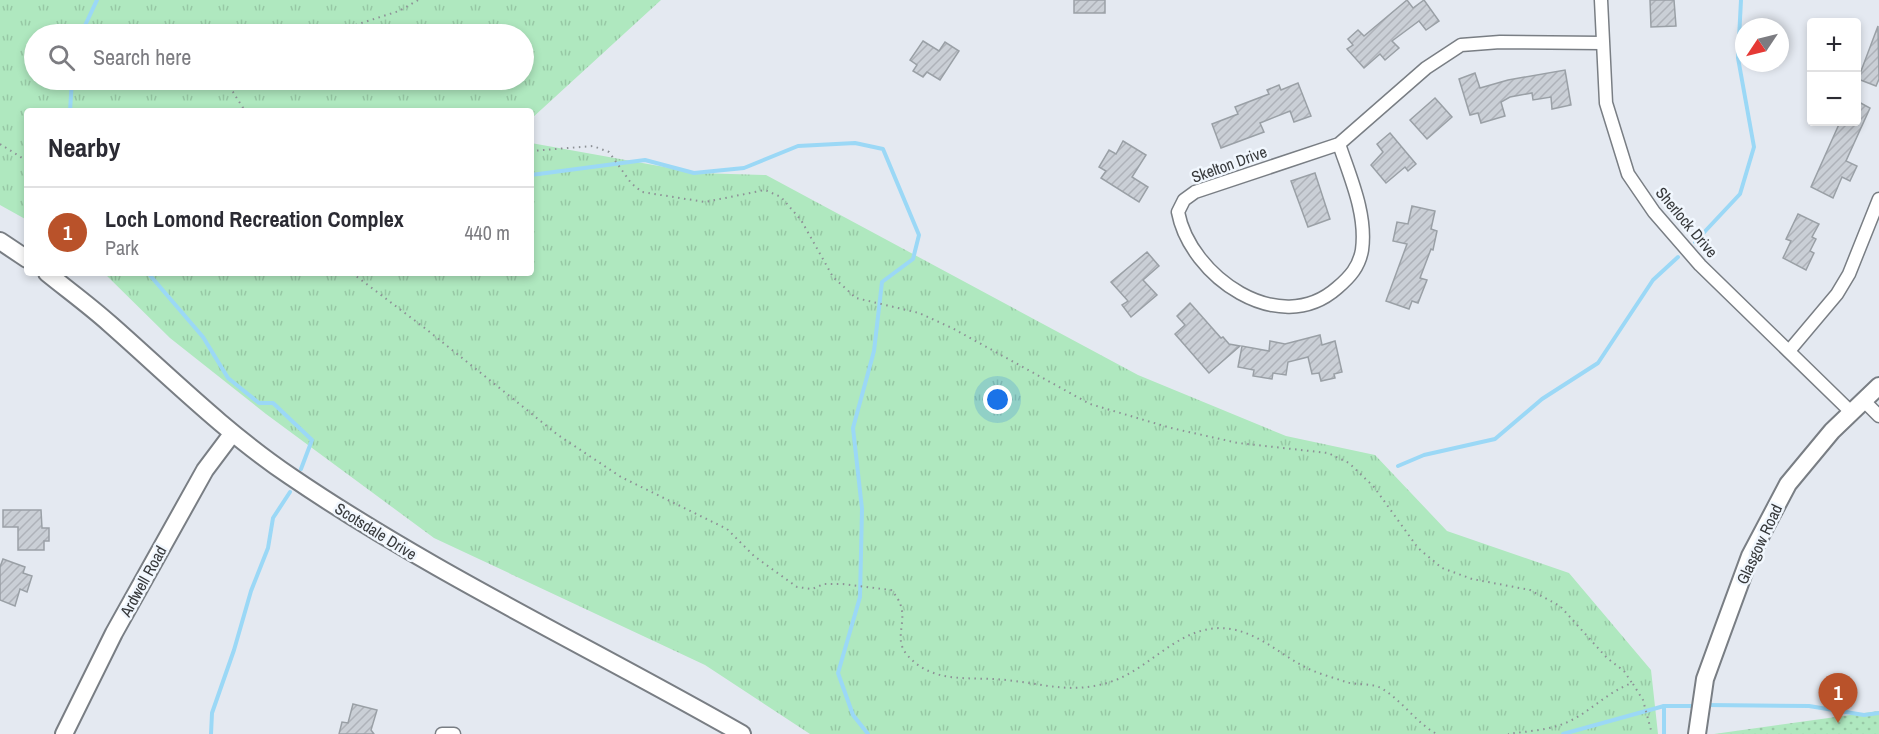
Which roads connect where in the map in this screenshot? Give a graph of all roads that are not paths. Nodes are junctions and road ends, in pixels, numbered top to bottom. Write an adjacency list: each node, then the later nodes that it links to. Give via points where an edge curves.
1 (1601, 0): 2 (street, Sherlock Drive)
2 (1602, 43): 3 (street, Skelton Drive, via 1461,45 1426,68); 8 (street, Sherlock Drive, via 1606,104 1628,174 1654,212 1700,265)
3 (1339, 144): 3 (street, Skelton Drive, via 1358,203 1362,243 1355,270 1329,295 1294,307 1256,302 1207,266 1182,232 1178,212 1184,200 1195,192)
4 (1879, 199): 8 (street, via 1849,274)
5 (0, 241): 6 (street)
6 (24, 257)
7 (51, 276): 12 (street, Scotsdale Drive)
8 (1789, 351): 10 (street, Sherlock Drive)
9 (1879, 386): 10 (street, Glasgow Road)
10 (1857, 407): 11 (street, Sherlock Drive); 17 (street, Glasgow Road, via 1788,484 1750,556 1705,679)
11 (1879, 416)
12 (232, 434): 13 (street, Ardwell Road, via 205,470 114,633); 16 (street, Scotsdale Drive, via 297,481 430,564)
13 (64, 734)
14 (442, 734): 15 (street)
15 (454, 734)
16 (742, 734)
17 (1697, 734)

